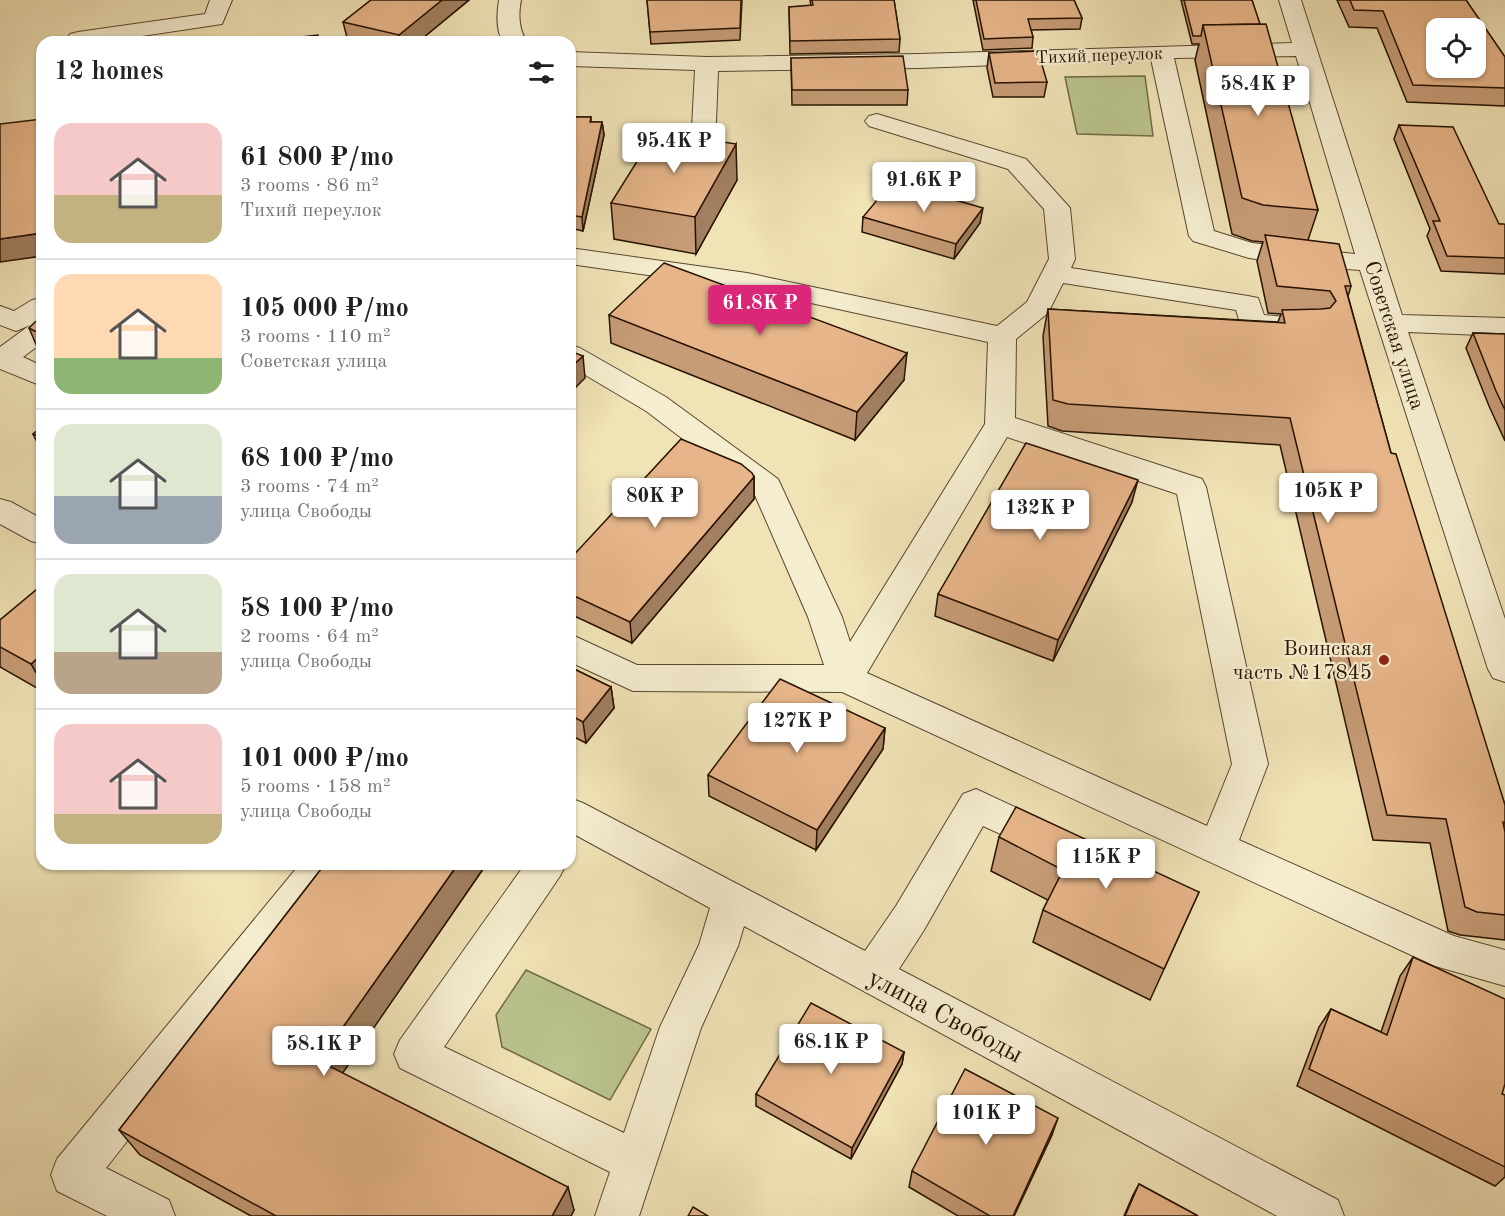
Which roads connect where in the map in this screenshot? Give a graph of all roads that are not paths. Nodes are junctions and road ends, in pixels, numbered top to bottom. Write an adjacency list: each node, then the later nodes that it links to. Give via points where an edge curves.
1 (221, 0): 4 (street, via 214,19)
2 (510, 0): 5 (street)
3 (1290, 0): 6 (street, Советская улица)
4 (98, 36)
5 (512, 36)
6 (1305, 50): 7 (street, Тихий переулок); 13 (street, Советская улица)
7 (1161, 52): 9 (street, Тихий переулок); 13 (street, via 1202,236 1249,250)
8 (576, 59): 9 (street, Тихий переулок)
9 (707, 64): 11 (street)
10 (878, 121): 14 (street, via 1017,164 1057,208 1062,260)
11 (703, 147)
12 (576, 257): 21 (street, via 747,281)
13 (1371, 263): 17 (street, Советская улица)
14 (1055, 274): 18 (street, via 1248,304 1252,323); 21 (street, via 1038,307)
15 (36, 310): 16 (street, via 16,322)
16 (0, 315)
17 (1391, 323): 19 (street); 29 (street, Советская улица)
18 (1310, 326)
19 (1505, 327)
20 (36, 334): 23 (street)
21 (1002, 336): 25 (street)
22 (576, 357): 30 (street, via 664,396 767,487 825,617)
23 (2, 359): 24 (street)
24 (36, 374)
25 (1000, 424): 30 (street); 32 (street, via 1191,487 1250,764)
26 (0, 510): 27 (street)
27 (36, 529)
28 (576, 650): 30 (street, via 633,678)
29 (1505, 669)
30 (846, 679): 32 (street)
31 (576, 821): 36 (street, улица Свободы)
32 (1217, 847): 37 (street, via 1449,953)
33 (1082, 856): 38 (street, via 976,805)
34 (317, 870): 40 (street, via 73,1175)
35 (543, 870): 39 (street, via 415,1054)
36 (732, 901): 38 (street, улица Свободы); 39 (street, via 718,946 681,1027)
37 (1505, 968)
38 (872, 975): 42 (street, улица Свободы)
39 (635, 1161): 41 (street)
40 (153, 1216)
41 (617, 1216)
42 (1322, 1216)

